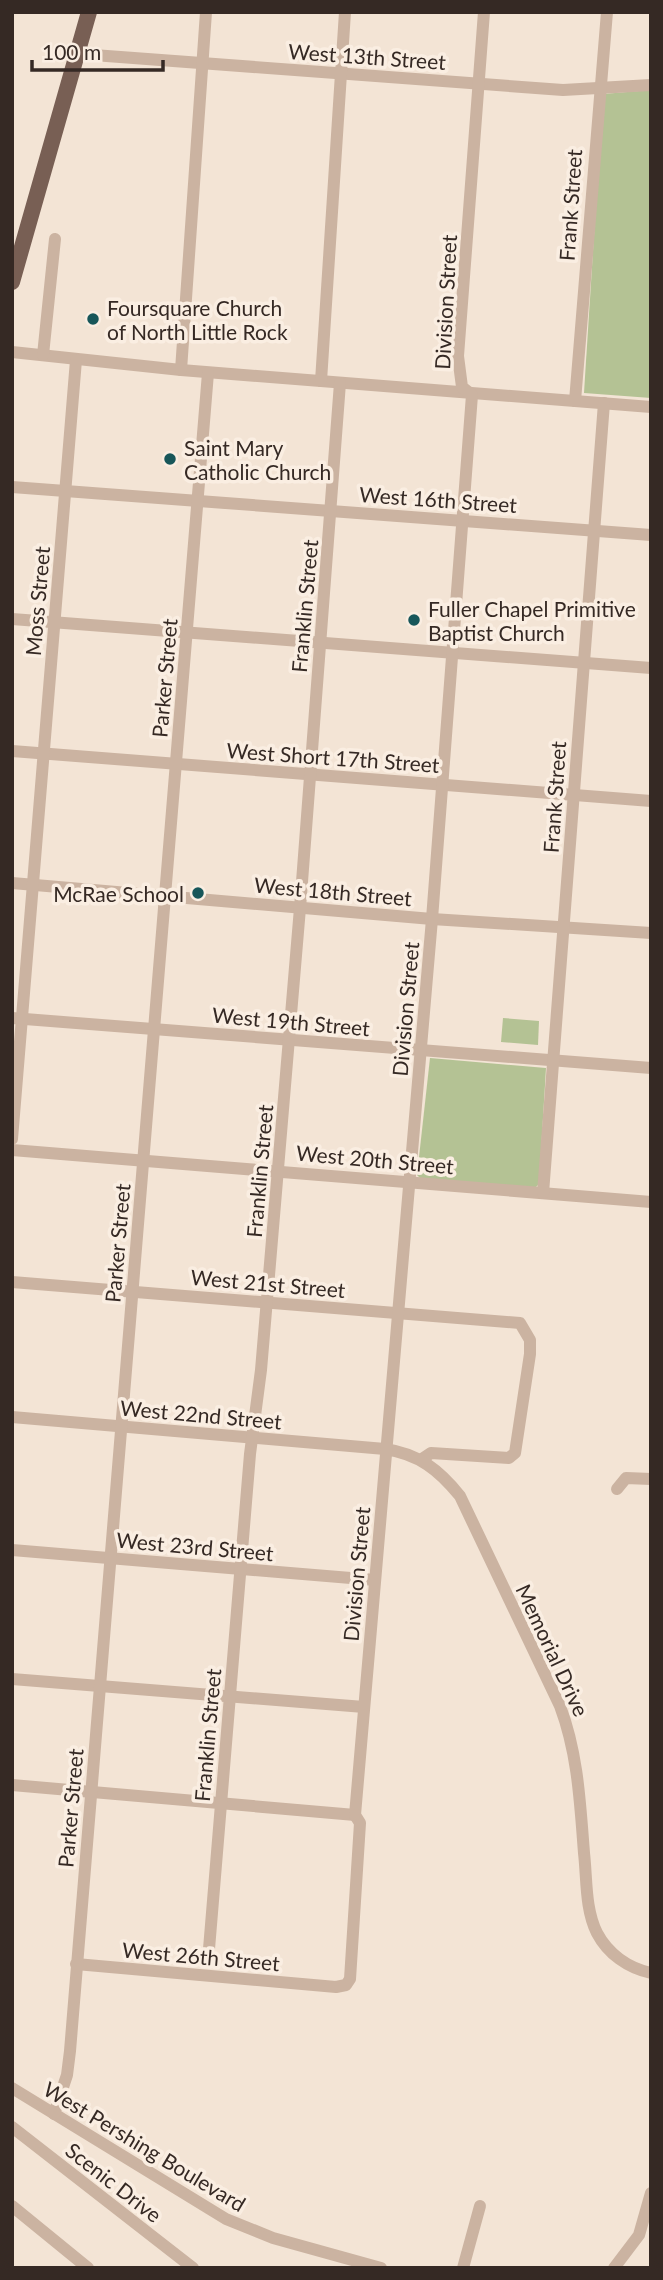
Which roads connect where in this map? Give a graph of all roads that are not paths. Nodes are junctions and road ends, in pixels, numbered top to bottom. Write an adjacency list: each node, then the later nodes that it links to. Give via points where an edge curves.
1 (89, 12): 6 (main road)
2 (206, 12): 7 (street)
3 (345, 12): 8 (street)
4 (484, 12): 9 (street, Division Street)
5 (607, 12): 11 (street, Frank Street)
6 (80, 54): 7 (street, West 13th Street); 13 (main road)
7 (202, 64): 8 (street, West 13th Street); 17 (street)
8 (341, 74): 9 (street, West 13th Street); 19 (street)
9 (478, 84): 11 (street, West 13th Street); 21 (street, Division Street, via 458,356 463,387)
10 (651, 85): 11 (street, West 13th Street)
11 (599, 88): 22 (street, Frank Street)
12 (55, 239): 15 (street)
13 (12, 282)
14 (12, 352): 15 (street)
15 (43, 355): 16 (street)
16 (76, 360): 17 (street); 26 (street, Moss Street)
17 (181, 370): 18 (street)
18 (208, 373): 19 (street); 27 (street, Parker Street)
19 (321, 381): 20 (street)
20 (340, 383): 21 (street); 28 (street, Franklin Street)
21 (472, 395): 22 (street); 29 (street, Division Street)
22 (575, 401): 23 (street)
23 (604, 403): 24 (street); 30 (street, Frank Street)
24 (651, 407)
25 (12, 487): 26 (street, West 16th Street)
26 (65, 490): 27 (street, West 16th Street); 33 (street, Moss Street)
27 (198, 500): 28 (street, West 16th Street); 34 (street, Parker Street)
28 (331, 510): 29 (street, West 16th Street); 35 (street, Franklin Street)
29 (462, 520): 30 (street, West 16th Street); 36 (street, Division Street)
30 (594, 531): 31 (street, West 16th Street); 37 (street, Frank Street)
31 (651, 535)
32 (12, 619): 33 (street)
33 (55, 622): 34 (street); 40 (street, Moss Street)
34 (187, 632): 35 (street); 41 (street, Parker Street)
35 (320, 643): 36 (street); 42 (street, Franklin Street)
36 (452, 653): 37 (street); 43 (street, Division Street)
37 (584, 663): 38 (street); 44 (street, Frank Street)
38 (651, 668)
39 (12, 751): 40 (street, West Short 17th Street)
40 (44, 754): 41 (street, West Short 17th Street); 47 (street, Moss Street)
41 (176, 764): 42 (street, West Short 17th Street); 48 (street, Parker Street)
42 (310, 775): 43 (street, West Short 17th Street); 49 (street, Franklin Street)
43 (442, 785): 44 (street, West Short 17th Street); 50 (street, Division Street)
44 (574, 795): 45 (street, West Short 17th Street); 51 (street, Frank Street)
45 (651, 801)
46 (12, 883): 47 (street, West 18th Street)
47 (33, 885): 48 (street, West 18th Street); 53 (street, Moss Street)
48 (165, 895): 49 (street, West 18th Street); 54 (street, Parker Street)
49 (300, 908): 50 (street, West 18th Street); 55 (street, Franklin Street)
50 (432, 919): 51 (street, West 18th Street); 56 (street, Division Street)
51 (564, 926): 52 (street, West 18th Street); 57 (street, Frank Street)
52 (651, 933)
53 (17, 1019): 54 (street, West 19th Street); 59 (street, Moss Street)
54 (154, 1029): 55 (street, West 19th Street); 61 (street, Parker Street)
55 (289, 1042): 56 (street, West 19th Street); 62 (street, Franklin Street)
56 (421, 1051): 57 (street, West 19th Street); 63 (street, Division Street)
57 (553, 1060): 58 (street, West 19th Street); 64 (street, Frank Street)
58 (651, 1068)
59 (12, 1139)
60 (12, 1150): 61 (street, West 20th Street)
61 (143, 1161): 62 (street, West 20th Street); 67 (street, Parker Street)
62 (278, 1170): 63 (street, West 20th Street); 68 (street, Franklin Street)
63 (410, 1182): 64 (street, West 20th Street); 69 (street, Division Street)
64 (543, 1193): 65 (street, West 20th Street)
65 (651, 1202)
66 (12, 1282): 67 (street, West 21st Street)
67 (132, 1291): 68 (street, West 21st Street); 71 (street, Parker Street)
68 (267, 1301): 69 (street, West 21st Street); 72 (street, Franklin Street)
69 (398, 1313): 73 (street, Division Street); 74 (street, West 21st Street, via 520,1323 530,1340 515,1453 509,1458 431,1453)
70 (12, 1417): 71 (street, West 22nd Street)
71 (121, 1426): 72 (street, West 22nd Street); 78 (street, Parker Street)
72 (253, 1437): 73 (street, West 22nd Street); 79 (street, Franklin Street)
73 (385, 1449): 74 (street, Memorial Drive); 80 (street, Division Street)
74 (422, 1459): 91 (street, Memorial Drive, via 460,1496 560,1706 571,1736 588,1899 596,1931 613,1955)
75 (651, 1479): 76 (street, via 626,1478)
76 (617, 1489)
77 (12, 1550): 78 (street, West 23rd Street)
78 (110, 1558): 79 (street, West 23rd Street); 82 (street, Parker Street)
79 (240, 1569): 80 (street, West 23rd Street); 83 (street, Franklin Street)
80 (375, 1580): 84 (street, Division Street)
81 (12, 1679): 82 (street)
82 (99, 1686): 83 (street); 86 (street, Parker Street)
83 (230, 1697): 84 (street); 87 (street, Franklin Street)
84 (364, 1707): 88 (street, Division Street)
85 (12, 1785): 86 (street)
86 (90, 1792): 87 (street); 90 (street, Parker Street)
87 (221, 1803): 88 (street); 89 (street, Franklin Street)
88 (355, 1815): 92 (street, Division Street, via 360,1823 350,1979 343,1986)
89 (208, 1961)
90 (76, 1964): 92 (street, West 26th Street); 94 (street, Parker Street, via 67,2075)
91 (651, 1973)
92 (322, 1986)
93 (12, 2088): 94 (street, West Pershing Boulevard)
94 (54, 2114): 101 (street, West Pershing Boulevard, via 226,2220)
95 (12, 2126): 100 (street, Scenic Drive)
96 (651, 2193): 103 (street, via 639,2235)
97 (12, 2206): 99 (street)
98 (480, 2206): 102 (street)
99 (88, 2268)
100 (193, 2268)
101 (380, 2268)
102 (463, 2268)
103 (614, 2268)

